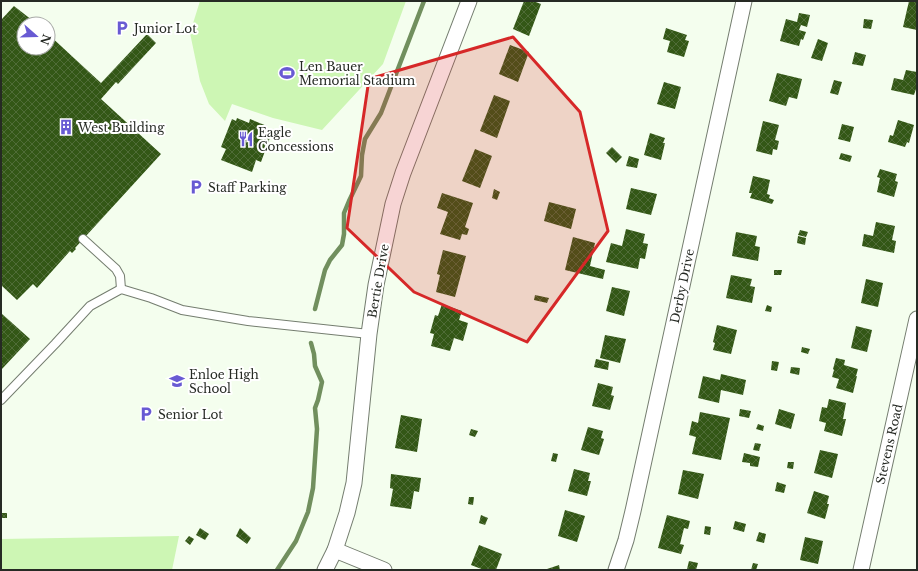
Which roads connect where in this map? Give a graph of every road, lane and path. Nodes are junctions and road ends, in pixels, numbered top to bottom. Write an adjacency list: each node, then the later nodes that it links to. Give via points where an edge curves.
1 (469, 1): 6 (street, Bertie Drive, via 393,204 376,285)
2 (744, 1): 11 (street, Derby Drive, via 633,511)
3 (83, 239): 4 (lane, via 116,269 120,276)
4 (121, 289): 6 (lane, via 182,310 248,321); 7 (lane, via 90,306)
5 (917, 319): 12 (street, Stevens Road)
6 (369, 334): 8 (street, Bertie Drive, via 354,483)
7 (1, 400)
8 (335, 550): 9 (street, Bertie Drive); 10 (street)
9 (325, 570)
10 (384, 570)
11 (616, 570)
12 (861, 570)

